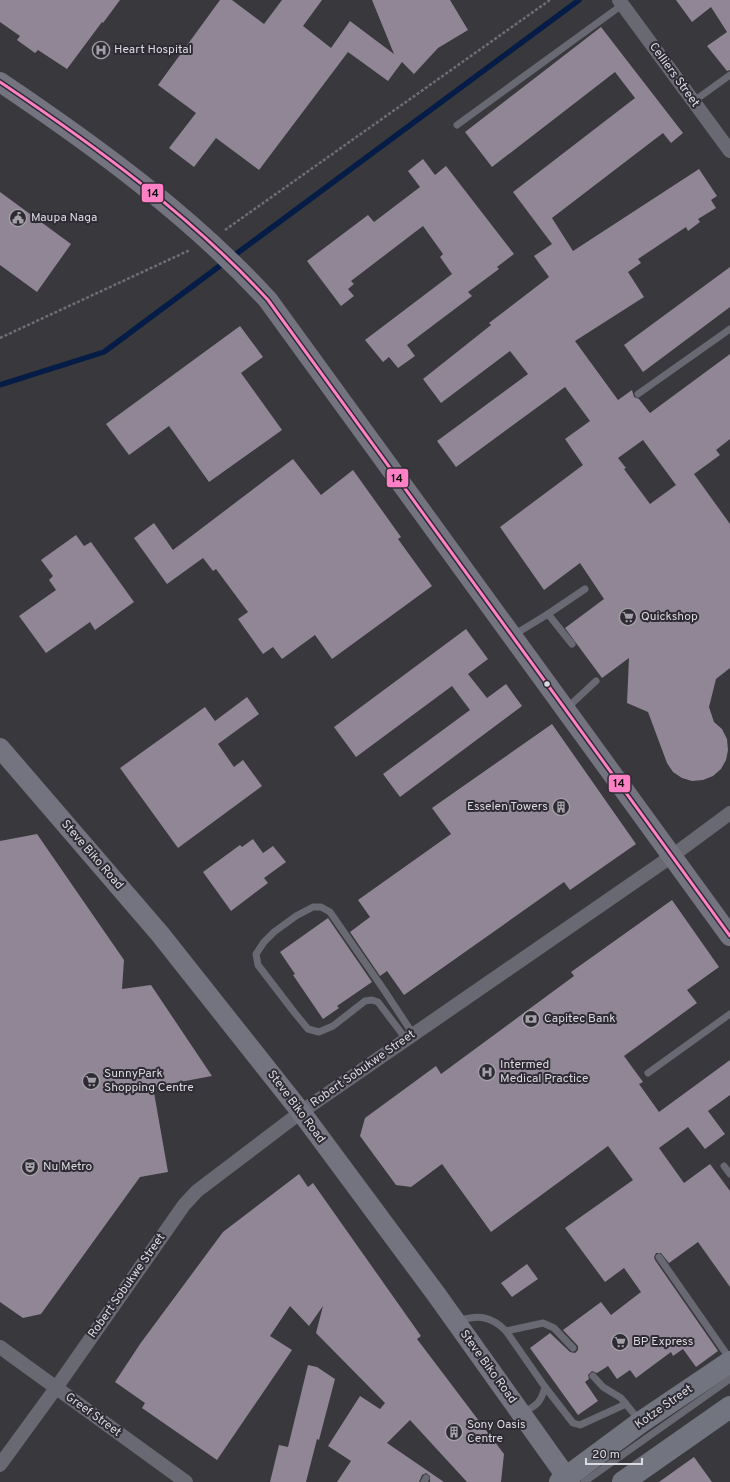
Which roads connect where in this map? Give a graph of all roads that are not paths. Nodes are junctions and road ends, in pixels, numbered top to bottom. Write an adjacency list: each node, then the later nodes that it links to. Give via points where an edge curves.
1 (620, 3): 4 (street, Celliers Street); 5 (lane)
2 (730, 75): 4 (lane)
3 (0, 82): 11 (main road, via 139,182 249,279 268,300)
4 (694, 101): 6 (street, Celliers Street)
5 (457, 125)
6 (730, 151)
7 (730, 329): 8 (lane)
8 (638, 394)
9 (585, 589): 10 (lane)
10 (548, 614): 11 (lane); 12 (lane)
11 (512, 636): 14 (main road)
12 (572, 644)
13 (596, 681): 14 (lane)
14 (566, 709): 17 (main road)
15 (0, 748): 22 (main road, Steve Biko Road, via 160,934)
16 (730, 813): 17 (street, Robert Sobukwe Street)
17 (672, 856): 18 (main road); 20 (street, Robert Sobukwe Street)
18 (730, 936)
19 (730, 1014): 21 (lane)
20 (409, 1037): 20 (lane, via 378,1002 372,1000 365,1001 334,1026 319,1032 308,1029 258,964 256,954 274,932 296,916 312,907 321,907 330,912 384,990); 22 (street, Robert Sobukwe Street)
21 (648, 1072)
22 (301, 1112): 26 (main road, Steve Biko Road); 34 (street, Robert Sobukwe Street, via 197,1191 184,1205)
23 (724, 1166): 24 (lane)
24 (730, 1174)
25 (659, 1257): 30 (lane)
26 (455, 1321): 27 (lane, via 472,1316 489,1318); 37 (main road, Steve Biko Road)
27 (506, 1332): 29 (lane, via 543,1323 554,1328); 33 (lane)
28 (0, 1347): 34 (street, Greef Street)
29 (573, 1348)
30 (730, 1361): 38 (main road, Kotze Street)
31 (593, 1376): 35 (lane)
32 (730, 1379): 40 (lane, Kotze Street)
33 (545, 1387): 35 (lane, via 573,1423 580,1425); 37 (lane, via 542,1399)
34 (56, 1388): 39 (street, Robert Sobukwe Street); 41 (street, Greef Street)
35 (626, 1404): 38 (lane)
36 (730, 1407): 42 (main road)
37 (522, 1413): 40 (main road, Steve Biko Road)
38 (641, 1422): 40 (main road, Kotze Street)
39 (0, 1464)
40 (570, 1481)
41 (186, 1482)
42 (623, 1482)

